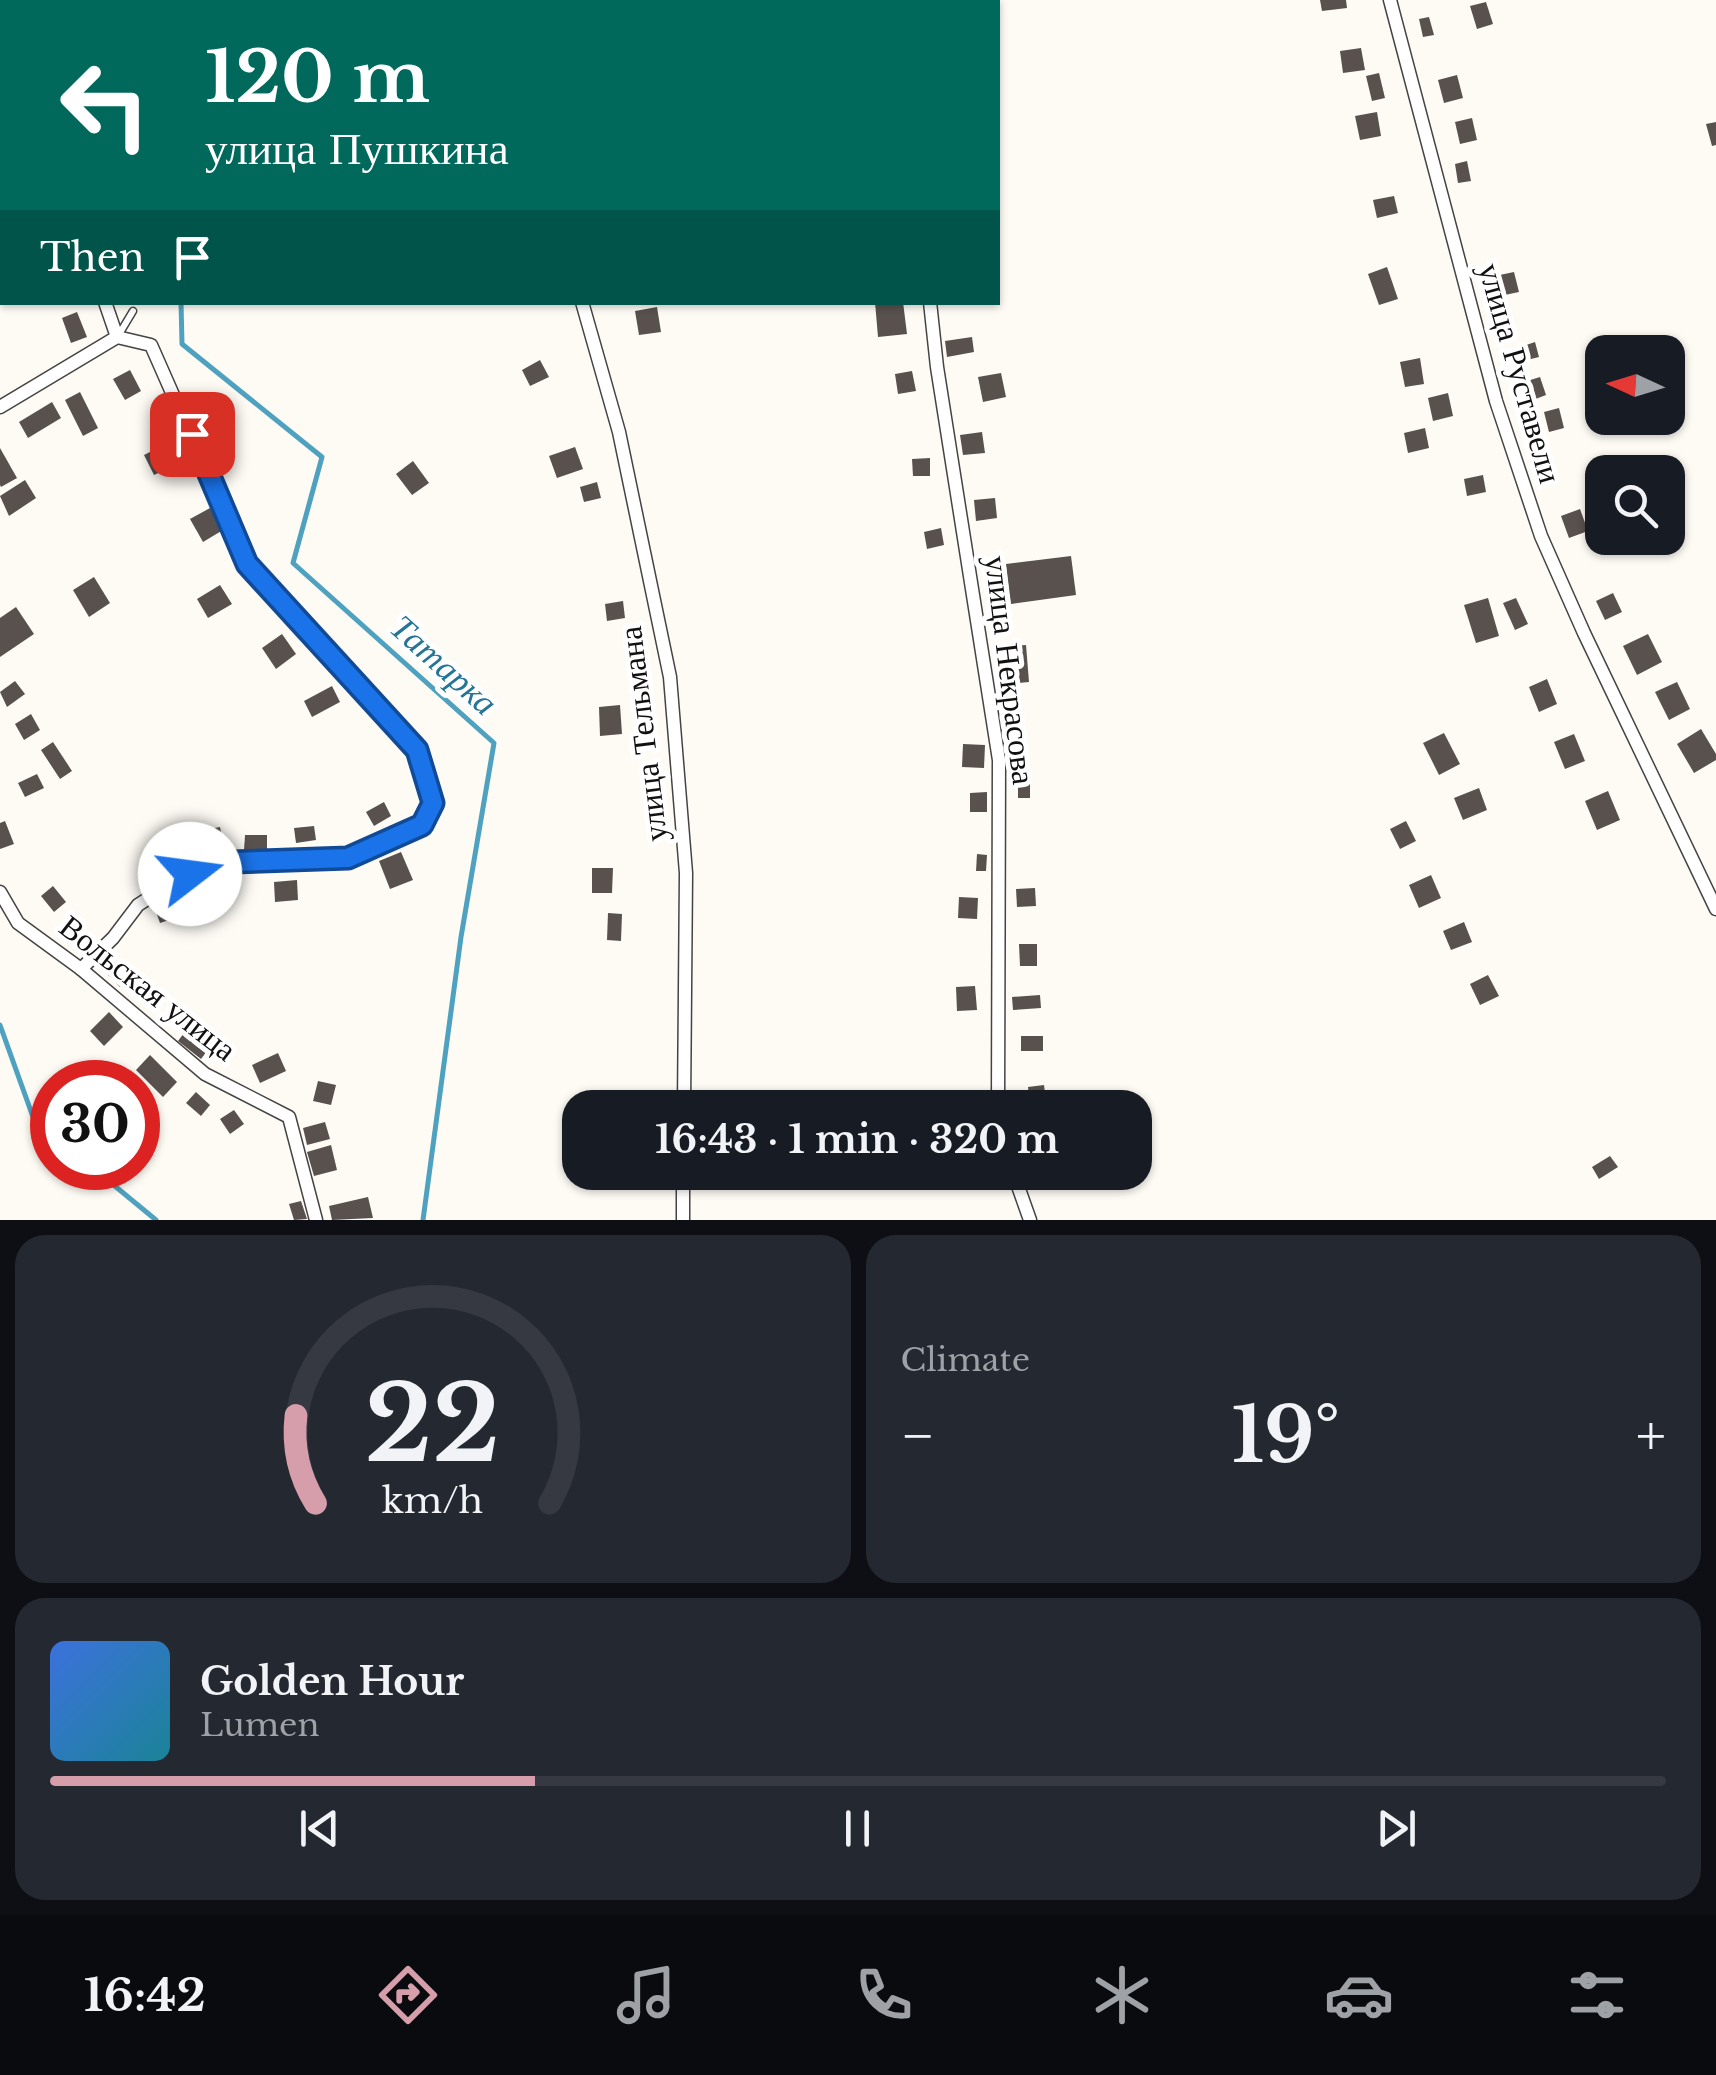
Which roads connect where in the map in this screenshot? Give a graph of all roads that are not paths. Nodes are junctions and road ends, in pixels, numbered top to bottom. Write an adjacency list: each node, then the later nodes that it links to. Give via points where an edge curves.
1 (1390, 0): 9 (street, улица Руставели, via 1496,402 1541,536)
2 (106, 305): 6 (street)
3 (583, 305): 11 (street, улица Тельмана, via 619,432 670,677 686,873)
4 (930, 305): 12 (street, улица Некрасова, via 999,760)
5 (133, 312): 6 (lane)
6 (118, 337): 7 (street); 10 (street, via 151,345 247,564 417,750 433,803 422,825 348,858 232,862 196,871 138,905)
7 (0, 407)
8 (0, 892): 10 (street, Вольская улица, via 18,923)
9 (1716, 909)
10 (81, 969): 15 (street, Вольская улица, via 205,1074 289,1117)
11 (684, 1090)
12 (998, 1090)
13 (684, 1190): 16 (street)
14 (1019, 1190): 17 (street)
15 (316, 1220)
16 (683, 1220)
17 (1030, 1220)

